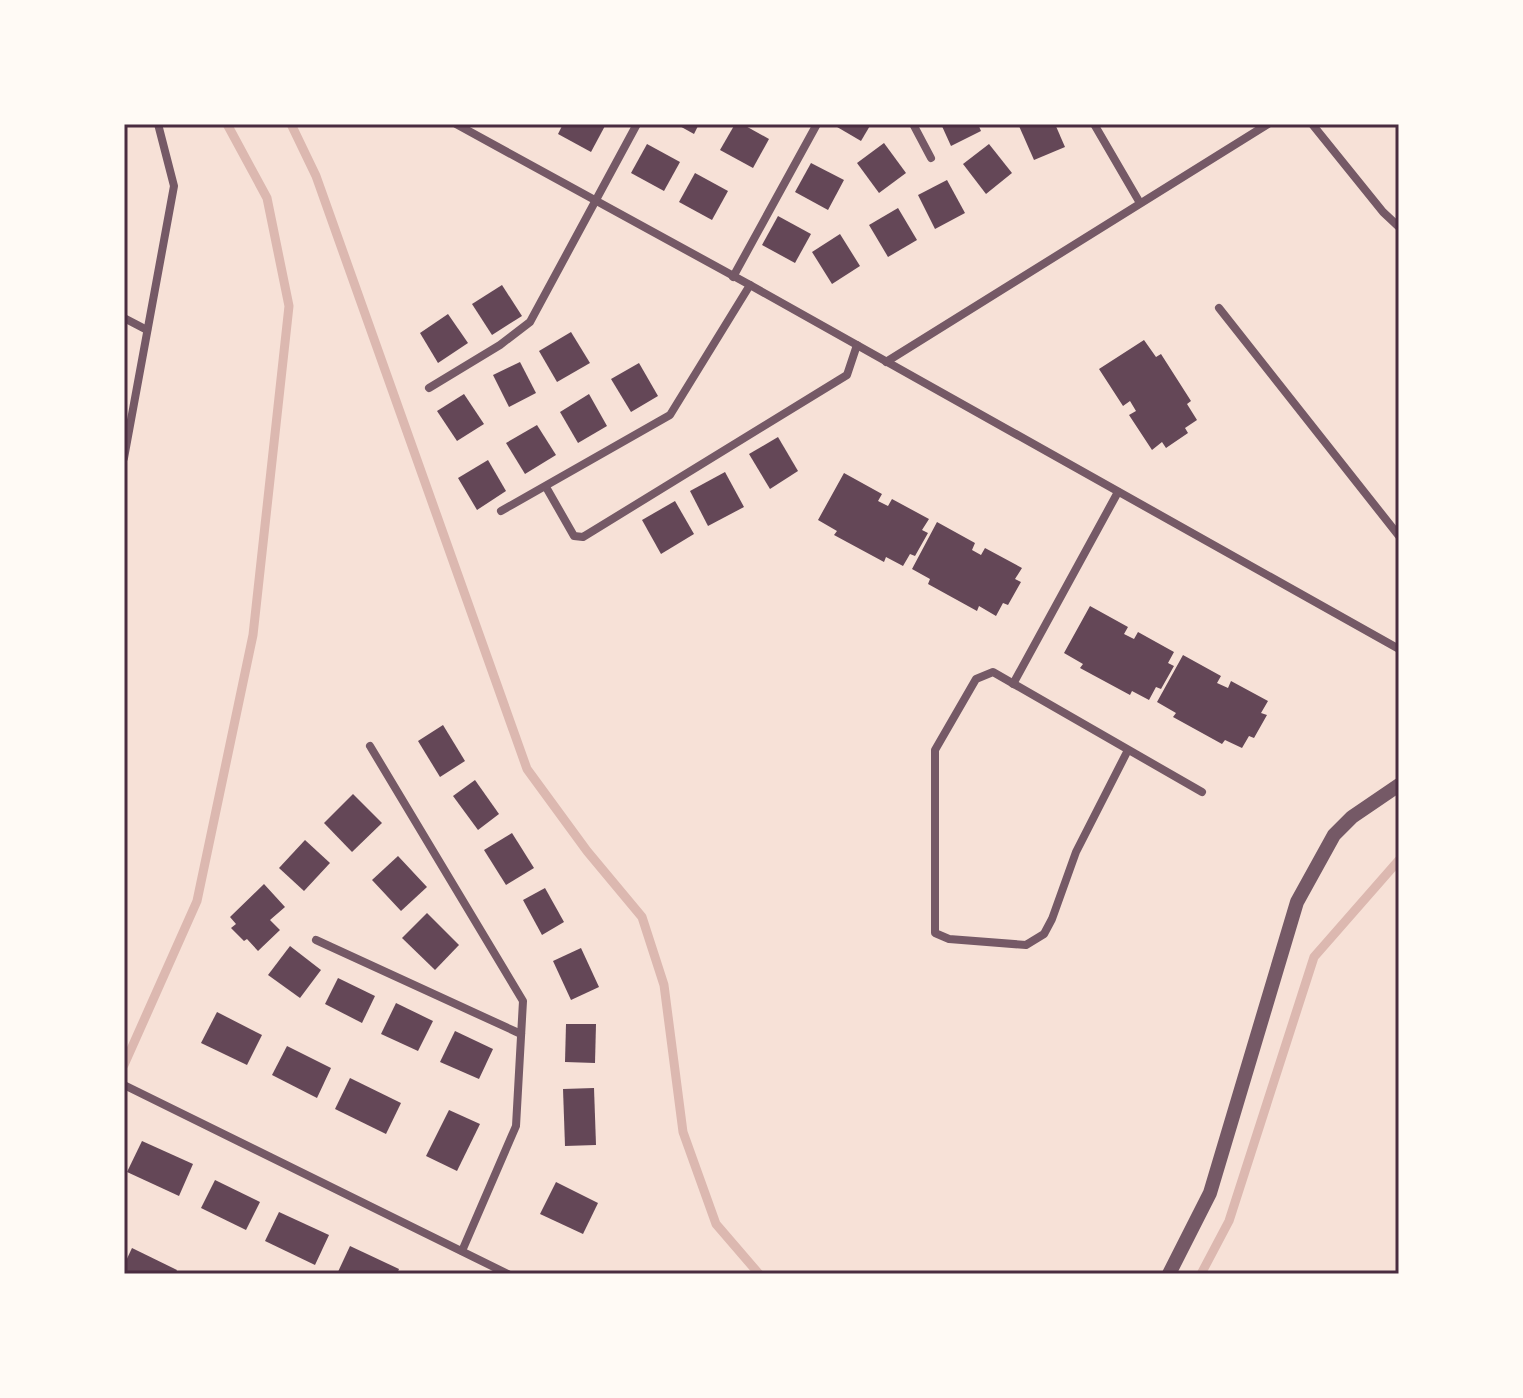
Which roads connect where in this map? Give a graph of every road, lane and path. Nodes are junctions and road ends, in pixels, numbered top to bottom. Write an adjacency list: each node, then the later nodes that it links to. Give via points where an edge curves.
1 (158, 124): 18 (street, via 174,186)
2 (456, 124): 9 (street)
3 (637, 124): 11 (street)
4 (817, 124): 14 (street)
5 (913, 124): 10 (street)
6 (1094, 124): 12 (street)
7 (1268, 124): 12 (street)
8 (1312, 124): 13 (street)
9 (468, 127): 11 (street)
10 (931, 158)
11 (596, 199): 14 (street); 21 (street, via 530,322)
12 (1140, 203): 20 (street)
13 (1399, 227)
14 (733, 277): 15 (street)
15 (750, 285): 19 (street); 23 (street, via 670,415)
16 (1219, 308): 26 (street)
17 (124, 318): 18 (street)
18 (147, 330): 22 (street)
19 (857, 345): 20 (street); 23 (street, via 847,375 583,537 574,536)
20 (886, 362): 24 (street)
21 (429, 388)
22 (124, 458)
23 (546, 487): 25 (street)
24 (1118, 492): 27 (street); 28 (street)
25 (501, 511)
26 (1399, 536)
27 (1399, 649)
28 (1013, 684): 30 (street); 30 (street, via 993,672 976,679 935,750 935,933 949,939 1026,945 1044,934 1076,852)
29 (370, 746): 34 (street, via 523,1001)
30 (1128, 750): 32 (street)
31 (1399, 785): 38 (street, via 1334,835 1297,902 1210,1193)
32 (1202, 792)
33 (316, 940): 34 (street)
34 (521, 1034): 36 (street, via 516,1126)
35 (124, 1085): 36 (street)
36 (462, 1251): 37 (street)
37 (508, 1274)
38 (1169, 1274)

